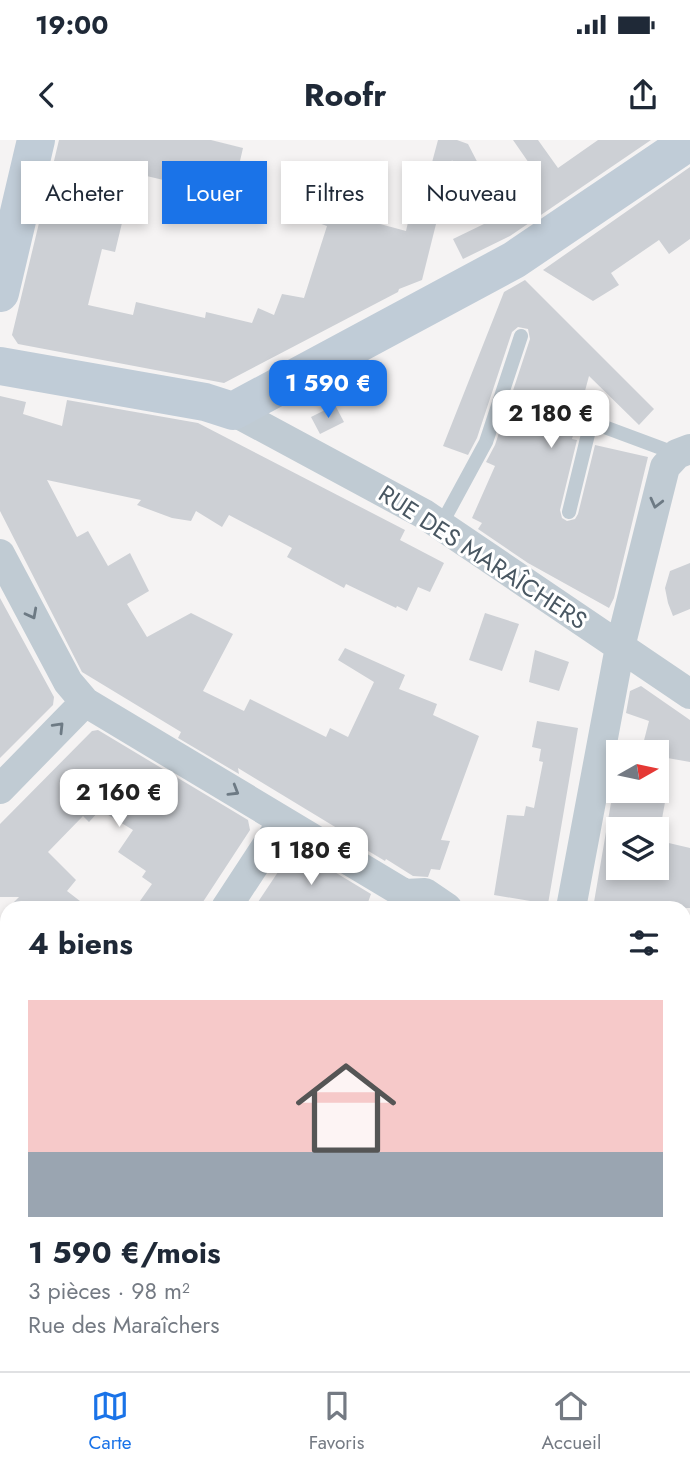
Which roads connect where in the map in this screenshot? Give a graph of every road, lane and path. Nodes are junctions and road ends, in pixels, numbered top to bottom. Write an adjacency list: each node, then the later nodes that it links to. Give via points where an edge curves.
1 (36, 140): 3 (street)
2 (690, 141): 6 (street, via 514,260)
3 (0, 293)
4 (521, 336): 9 (lane, via 486,442)
5 (0, 366): 6 (street, via 205,402)
6 (233, 411): 9 (street, RUE DES MARAÎCHERS)
7 (684, 452): 8 (lane, via 591,422); 11 (street, one-way to 11, via 665,467)
8 (569, 512)
9 (441, 525): 11 (street, RUE DES MARAÎCHERS)
10 (0, 554): 13 (street, one-way to 13, via 68,682)
11 (620, 647): 12 (street, RUE DES MARAÎCHERS); 18 (street)
12 (690, 694)
13 (85, 702): 14 (street, one-way to 13); 15 (street, one-way to 15)
14 (0, 789)
15 (283, 821): 16 (street); 17 (street, via 405,894 425,893)
16 (231, 901)
17 (437, 901)
18 (572, 901)

